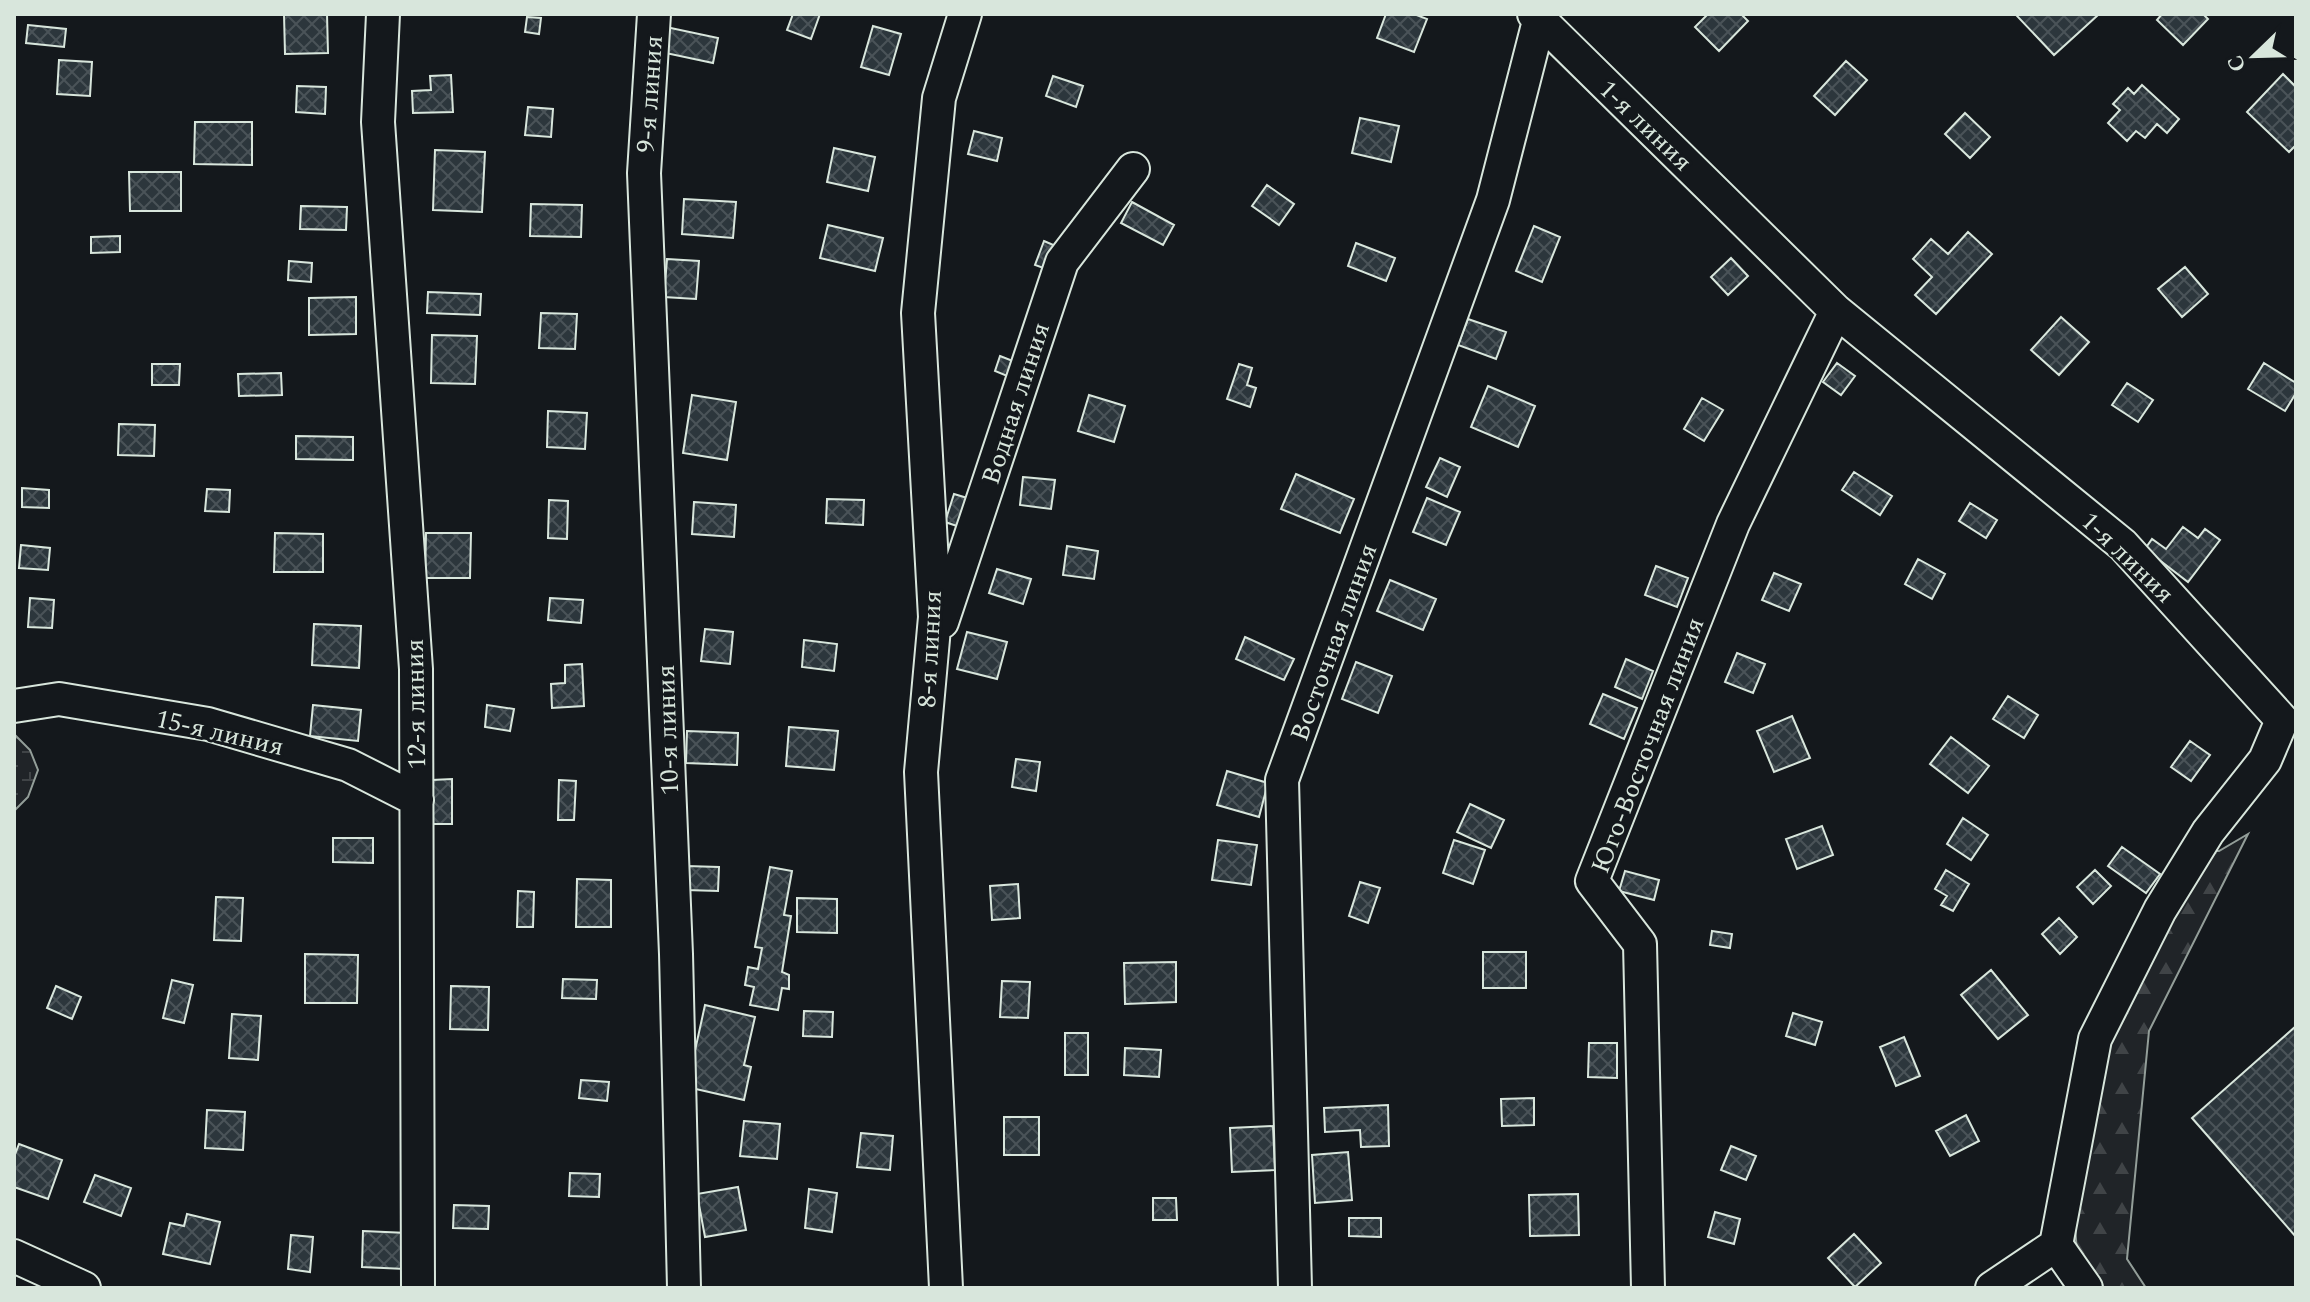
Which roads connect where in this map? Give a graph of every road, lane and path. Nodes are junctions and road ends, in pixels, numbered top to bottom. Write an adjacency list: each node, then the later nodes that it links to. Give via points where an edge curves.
1 (383, 14): 10 (street, 12-я линия, via 378,122 416,669)
2 (654, 14): 6 (street, 9-я линия)
3 (965, 14): 8 (street, 8-я линия, via 939,98 918,313 935,617)
4 (1537, 17): 7 (street, 1-я линия); 17 (street, Восточная линия, via 1493,200 1282,780)
5 (1133, 169): 8 (street, Водная линия, via 1062,262)
6 (644, 173): 15 (street, 10-я линия)
7 (1836, 311): 11 (street, 1-я линия, via 2123,545 2282,720 2265,760 2208,832 2160,910 2095,1039); 18 (street, Юго-Восточная линия, via 1733,524 1592,881 1640,944)
8 (931, 655): 16 (street, 8-я линия, via 921,772)
9 (14, 706): 10 (street, 15-я линия, via 59,699 208,724 348,765)
10 (417, 800): 14 (street, 12-я линия)
11 (2056, 1245): 19 (street); 20 (street)
12 (14, 1256): 13 (street)
13 (84, 1288)
14 (418, 1288)
15 (684, 1288)
16 (946, 1288)
17 (1295, 1288)
18 (1648, 1288)
19 (1992, 1288)
20 (2086, 1288)

